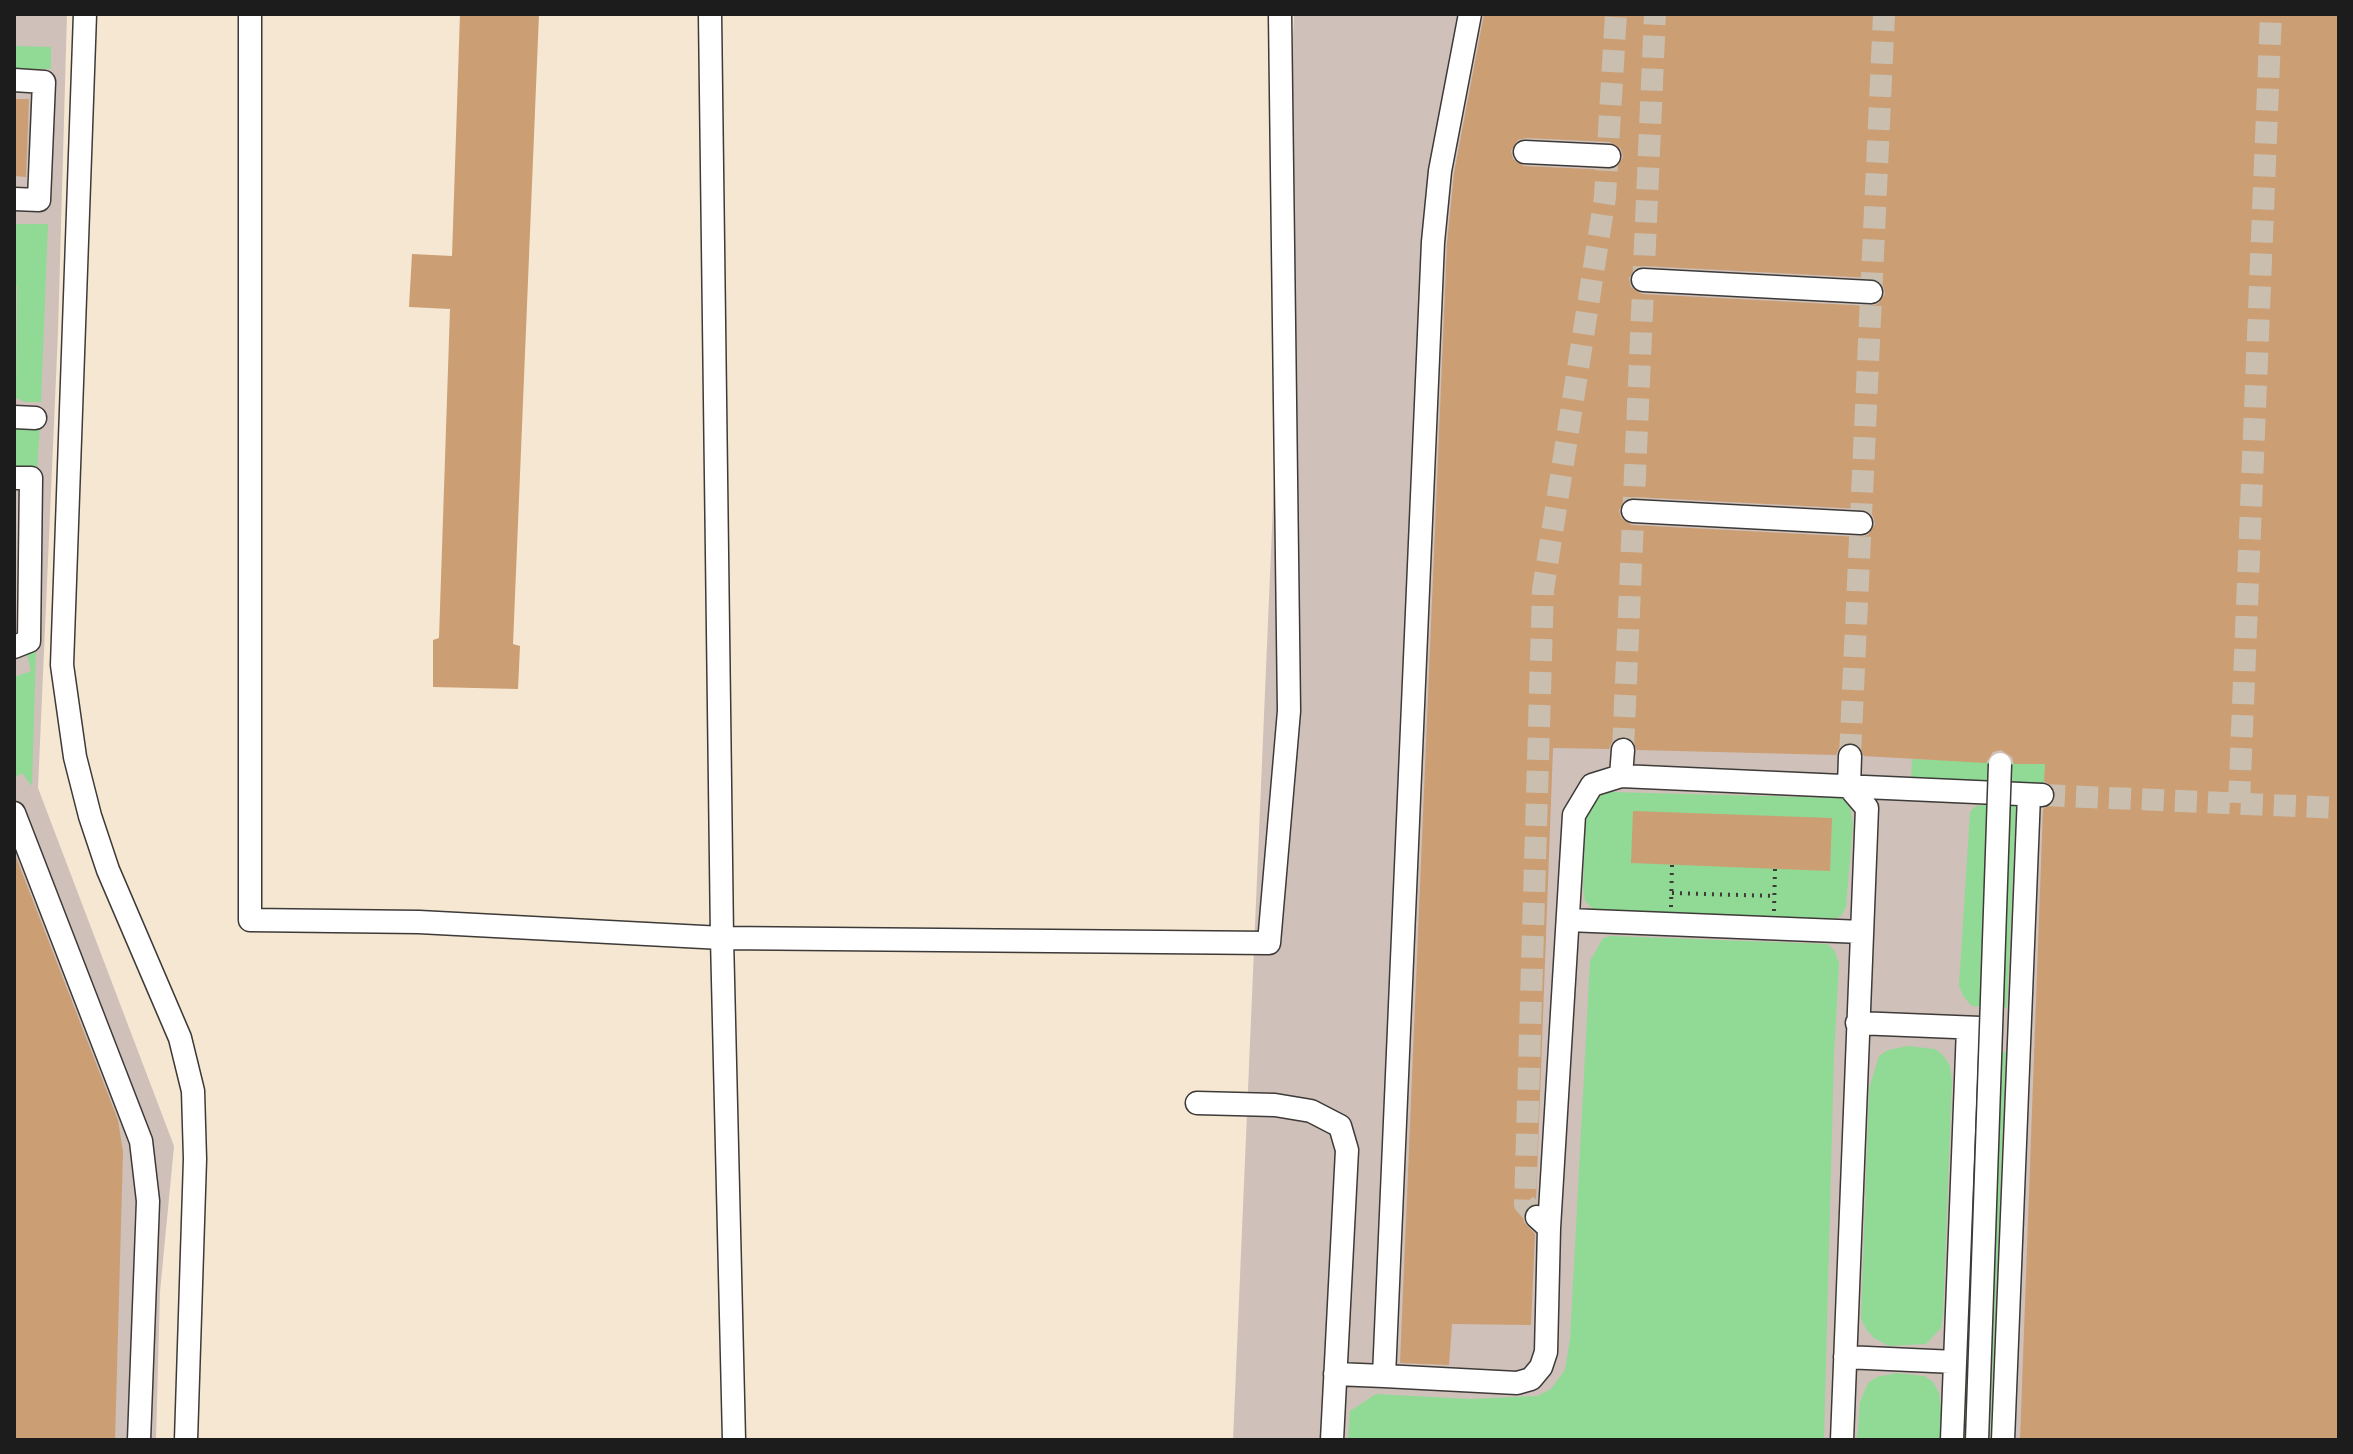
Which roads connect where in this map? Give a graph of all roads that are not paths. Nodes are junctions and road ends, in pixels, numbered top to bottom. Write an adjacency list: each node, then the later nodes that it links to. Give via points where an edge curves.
1 (85, 14): 8 (street)
2 (250, 14): 26 (street, via 250,920 419,922)
3 (710, 14): 26 (street)
4 (1280, 14): 26 (street, via 1289,711 1269,943)
5 (1470, 14): 34 (street, via 1440,171 1433,242)
6 (14, 80): 7 (street, via 44,82)
7 (41, 140): 8 (street); 11 (street, via 39,200)
8 (80, 141): 36 (street, via 62,665 90,816 180,1038 193,1091)
9 (1525, 152): 10 (street)
10 (1609, 156)
11 (14, 199)
12 (1643, 280): 13 (street)
13 (1871, 292)
14 (14, 478): 17 (street, via 31,478 31,493 29,641)
15 (1633, 511): 16 (street)
16 (1861, 523)
17 (14, 647)
18 (1623, 750): 21 (street)
19 (1850, 756): 22 (street)
20 (2000, 764): 41 (street, bridge)
21 (1621, 776): 22 (street); 24 (street, via 1592,785 1574,815)
22 (1849, 787): 25 (street, via 1867,808); 29 (street, via 2036,795)
23 (14, 813): 35 (street, via 141,1141 148,1201)
24 (1568, 920): 25 (street); 34 (street, via 1543,1222 1546,1352 1541,1367 1531,1379 1517,1383)
25 (1862, 932): 27 (street)
26 (722, 938): 37 (street)
27 (1857, 1023): 28 (street); 31 (street)
28 (1968, 1028): 29 (street); 32 (street)
29 (2020, 1030): 42 (street)
30 (1197, 1103): 33 (street, via 1275,1105 1311,1111 1340,1126 1347,1150)
31 (1845, 1357): 32 (street); 39 (street)
32 (1955, 1362): 40 (street)
33 (1335, 1374): 34 (street); 38 (street)
34 (1384, 1376)
35 (139, 1440)
36 (186, 1440)
37 (734, 1440)
38 (1332, 1440)
39 (1842, 1440)
40 (1952, 1440)
41 (1977, 1440)
42 (2003, 1440)

